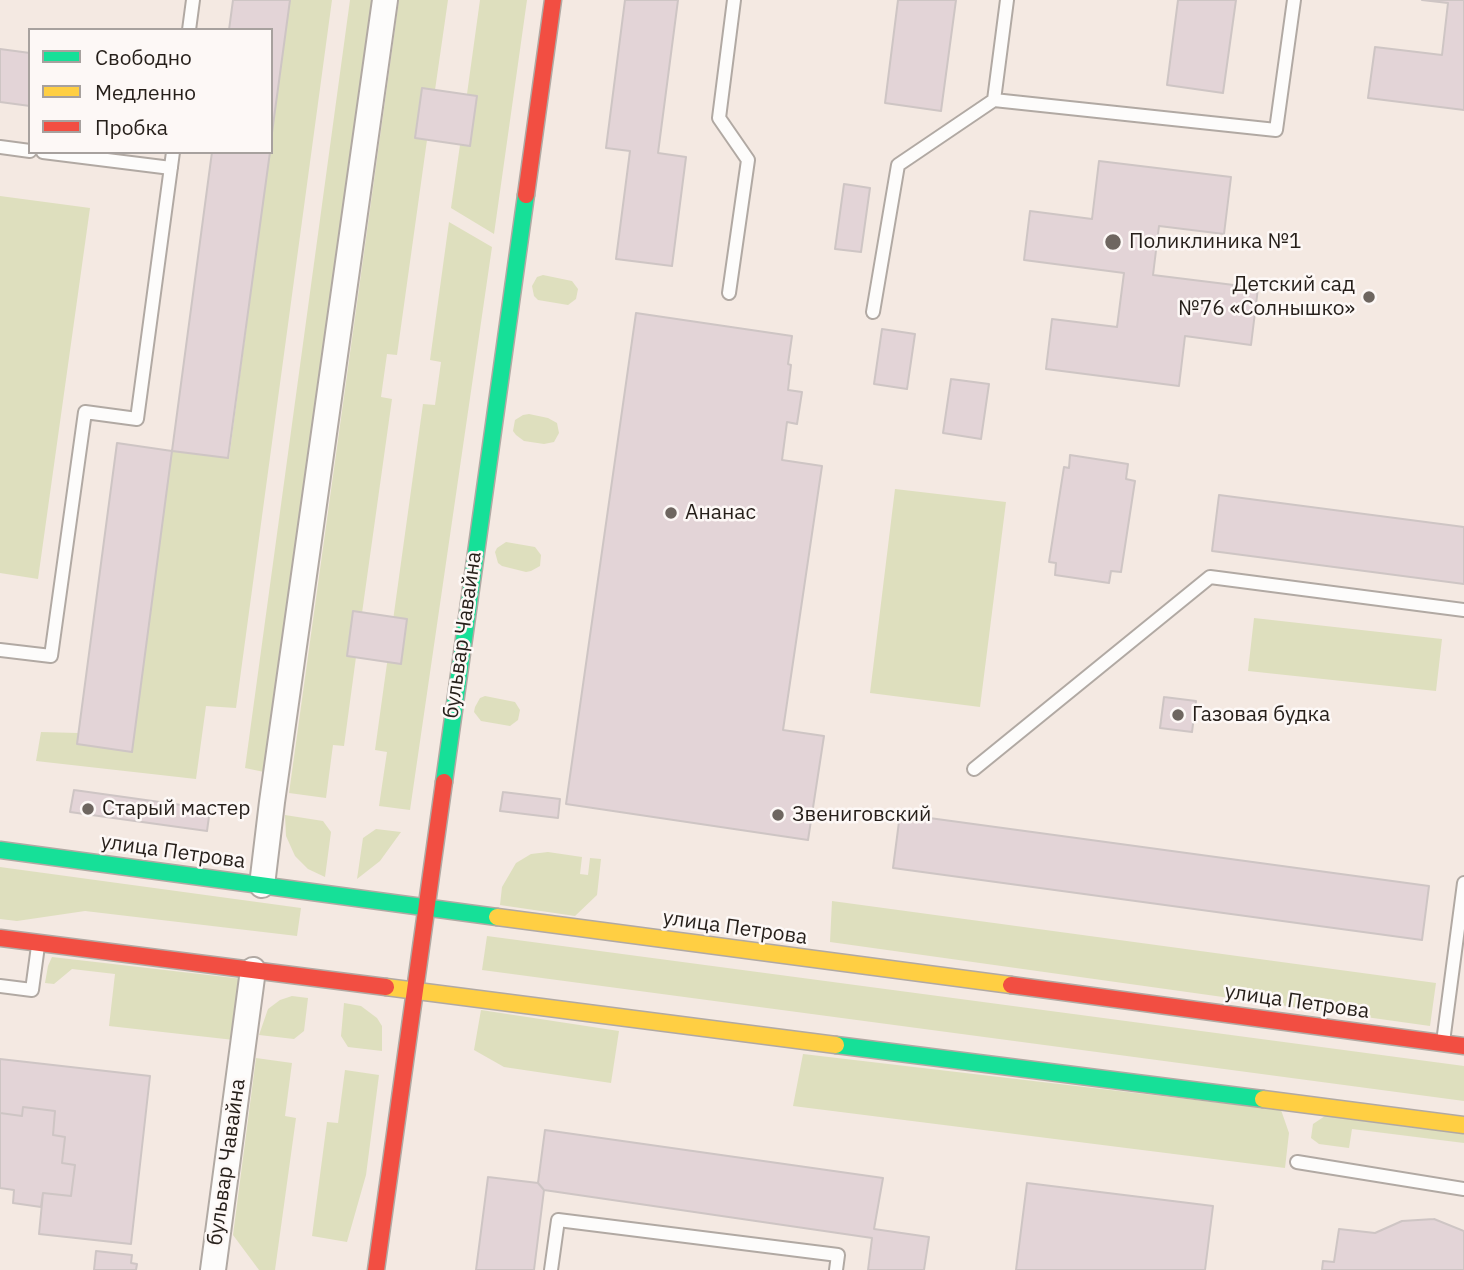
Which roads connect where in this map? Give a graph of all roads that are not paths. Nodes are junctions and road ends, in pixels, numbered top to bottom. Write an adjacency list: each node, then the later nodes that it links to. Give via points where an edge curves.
1 (193, 0): 7 (lane)
2 (385, 0): 21 (street)
3 (553, 0): 23 (main road, бульвар Чавайна)
4 (734, 0): 14 (lane, via 719,118 748,160)
5 (1007, 0): 8 (lane)
6 (1294, 0): 8 (lane, via 1276,130)
7 (190, 28)
8 (994, 100): 15 (lane, via 898,165)
9 (0, 147): 10 (lane)
10 (28, 150)
11 (58, 154): 13 (lane)
12 (173, 154): 13 (lane)
13 (171, 169): 17 (lane, via 137,419 85,412 51,656)
14 (729, 293)
15 (873, 312)
16 (1464, 610): 18 (lane, via 1210,577)
17 (0, 650)
18 (974, 769)
19 (0, 850): 21 (main road, улица Петрова)
20 (1464, 883): 22 (lane)
21 (262, 885): 23 (main road, улица Петрова)
22 (1463, 897): 29 (lane)
23 (425, 908): 28 (main road, бульвар Чавайна); 29 (main road, улица Петрова)
24 (0, 938): 25 (main road)
25 (39, 943): 26 (main road); 27 (lane, via 32,990)
26 (253, 970): 28 (main road); 34 (street, бульвар Чавайна)
27 (0, 986)
28 (413, 991): 31 (main road); 35 (main road, бульвар Чавайна)
29 (1443, 1043): 30 (main road, улица Петрова)
30 (1464, 1046)
31 (1464, 1125)
32 (1297, 1162): 33 (lane)
33 (1464, 1189)
34 (213, 1270)
35 (376, 1270)
36 (551, 1270): 37 (lane, via 558,1220 838,1255)
37 (836, 1270)

